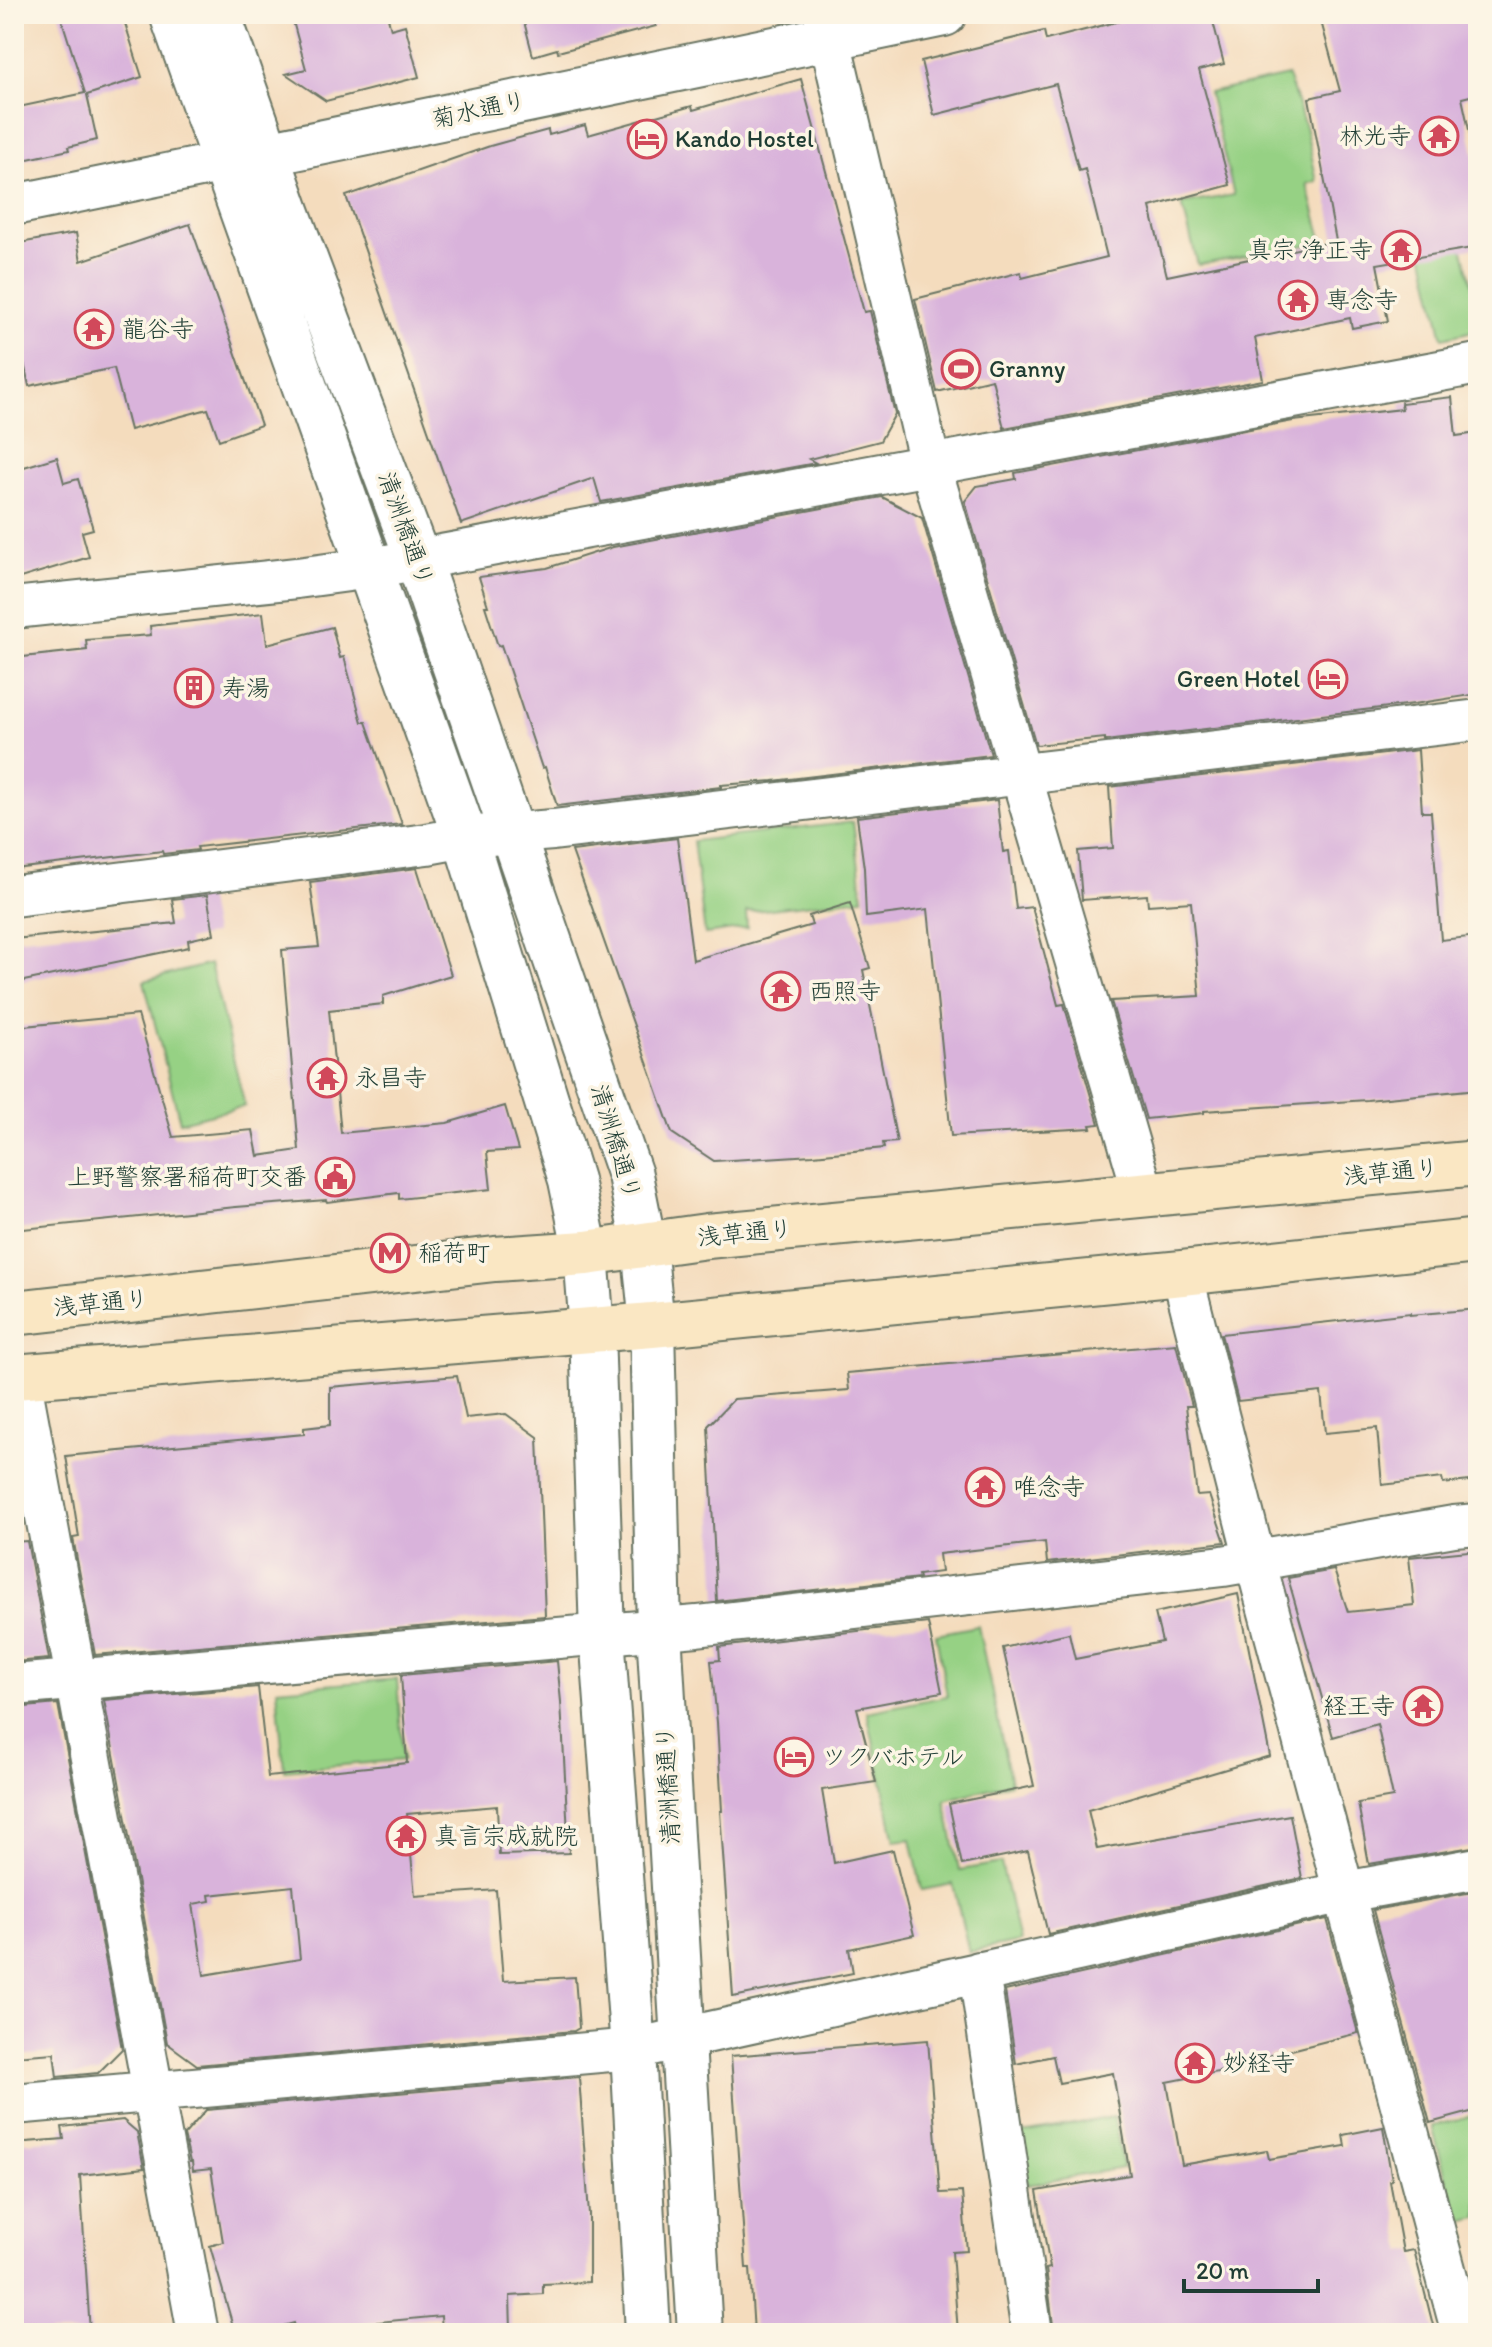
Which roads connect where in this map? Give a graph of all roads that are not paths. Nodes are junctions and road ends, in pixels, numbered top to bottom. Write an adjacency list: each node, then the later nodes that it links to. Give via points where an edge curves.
1 (172, 14): 5 (street, 清洲橋通り)
2 (218, 14): 5 (street, 清洲橋通り)
3 (944, 14): 4 (street, 菊水通り)
4 (826, 25): 5 (street, 菊水通り); 8 (street)
5 (246, 158): 6 (street, 菊水通り); 9 (street, 清洲橋通り); 10 (street, 清洲橋通り)
6 (14, 205)
7 (1478, 364): 8 (street)
8 (930, 464): 9 (street); 13 (street)
9 (418, 560): 10 (street); 14 (street, 清洲橋通り)
10 (371, 568): 11 (street); 15 (street, 清洲橋通り)
11 (14, 608)
12 (1478, 720): 13 (street)
13 (1021, 775): 14 (street); 18 (street)
14 (513, 834): 15 (street); 20 (street, 清洲橋通り, via 630,1175)
15 (465, 837): 16 (street); 21 (street, 清洲橋通り, via 571,1180)
16 (14, 896)
17 (1478, 1163): 18 (main road, 浅草通り)
18 (1144, 1195): 20 (main road, 浅草通り)
19 (1478, 1241): 22 (main road)
20 (644, 1245): 21 (main road, 浅草通り); 24 (street, 清洲橋通り)
21 (586, 1253): 23 (main road, 浅草通り); 25 (street, 清洲橋通り)
22 (1182, 1273): 24 (main road); 28 (street)
23 (14, 1313)
24 (652, 1325): 25 (main road); 29 (street, 清洲橋通り)
25 (592, 1330): 26 (main road); 30 (street, 清洲橋通り)
26 (17, 1377): 31 (street)
27 (1478, 1524): 28 (street)
28 (1255, 1560): 29 (street); 34 (street)
29 (659, 1630): 30 (street); 36 (street, 清洲橋通り)
30 (602, 1635): 31 (street); 37 (street, 清洲橋通り)
31 (75, 1679): 32 (street); 38 (street)
32 (14, 1685)
33 (1478, 1868): 34 (street)
34 (1345, 1892): 35 (street); 44 (street)
35 (979, 1972): 36 (street); 43 (street)
36 (682, 2038): 37 (street); 42 (street, 清洲橋通り)
37 (633, 2049): 38 (street); 41 (street, 清洲橋通り)
38 (153, 2091): 39 (street); 40 (street)
39 (14, 2104)
40 (198, 2333)
41 (648, 2333)
42 (700, 2333)
43 (1032, 2333)
44 (1462, 2333)

